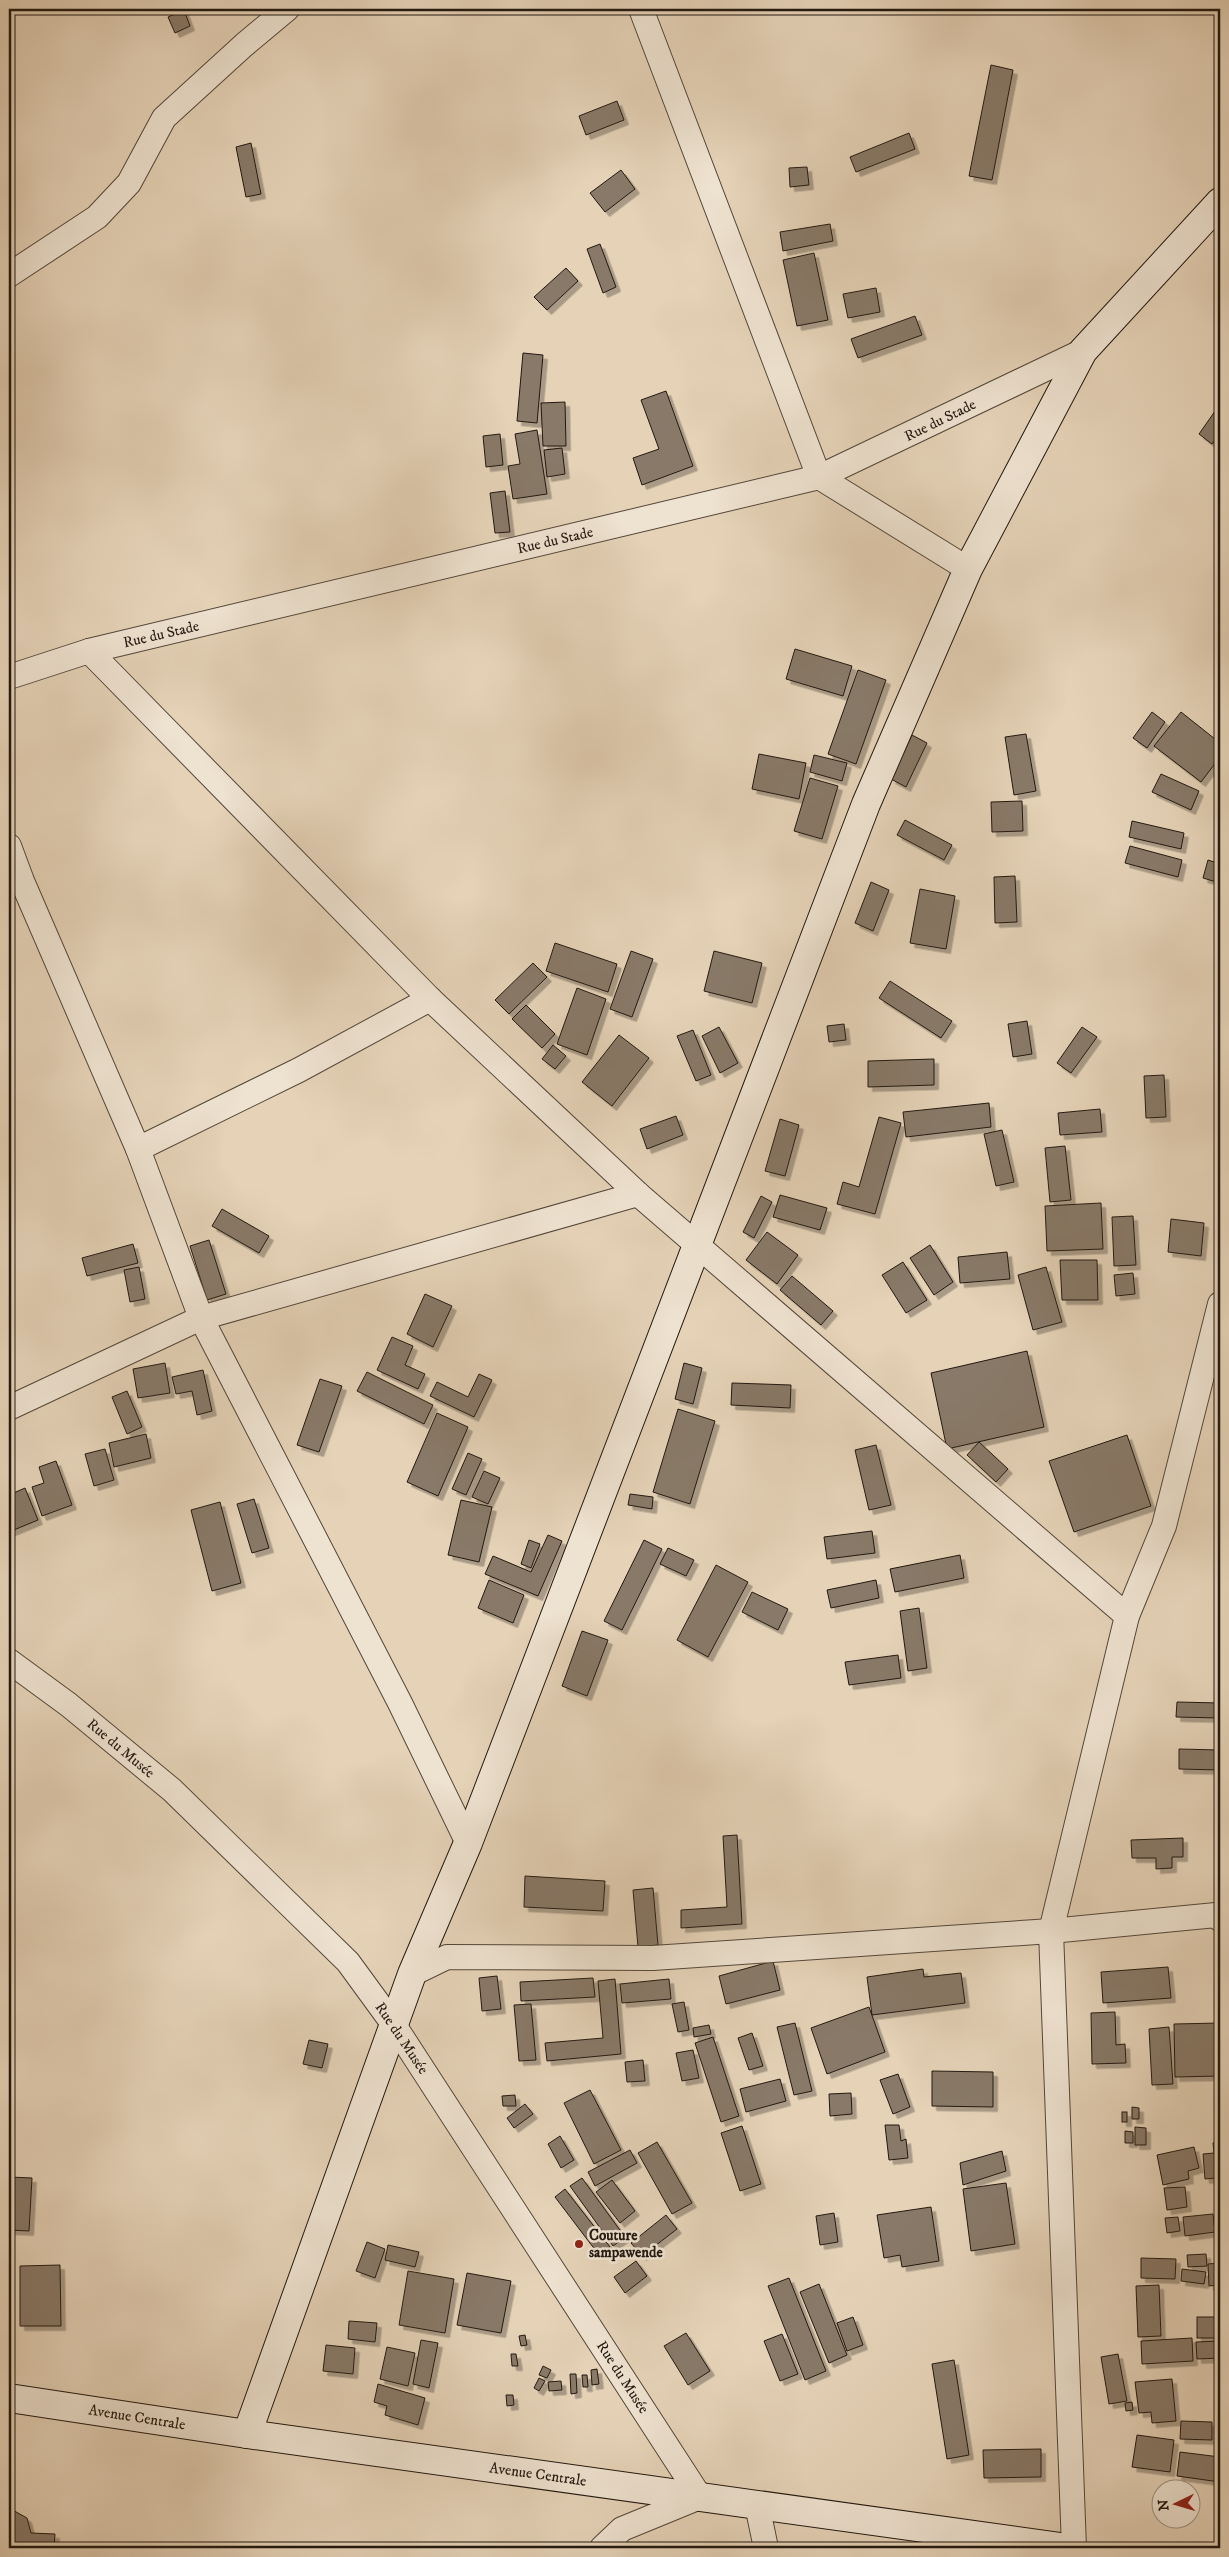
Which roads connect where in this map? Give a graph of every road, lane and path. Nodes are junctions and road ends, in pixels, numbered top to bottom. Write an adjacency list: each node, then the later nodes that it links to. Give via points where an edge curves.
1 (287, 9): 4 (street, via 164,118 128,183 97,217)
2 (641, 9): 6 (street)
3 (1220, 202): 5 (street)
4 (9, 275)
5 (1082, 351): 6 (street, Rue du Stade); 7 (street)
6 (820, 477): 7 (street); 8 (street, Rue du Stade)
7 (968, 569): 14 (street, via 866,804)
8 (89, 651): 9 (street, Rue du Stade); 11 (street)
9 (9, 677)
10 (9, 846): 12 (street)
11 (430, 999): 12 (street, via 299,1070); 13 (street)
12 (138, 1149): 16 (street)
13 (638, 1194): 14 (street); 16 (street)
14 (697, 1245): 18 (street); 20 (street)
15 (1220, 1304): 18 (street, via 1164,1526)
16 (201, 1318): 17 (street); 20 (street, via 400,1703)
17 (9, 1408)
18 (1127, 1616): 22 (street)
19 (9, 1660): 24 (street, Rue du Musée, via 172,1790 348,1962)
20 (468, 1843): 23 (street)
21 (1219, 1916): 22 (street)
22 (1051, 1931): 23 (street, via 653,1958 447,1957); 32 (street)
23 (412, 1974): 24 (street)
24 (394, 2025): 26 (street); 27 (street, Rue du Musée)
25 (9, 2398): 26 (street, Avenue Centrale)
26 (248, 2434): 27 (street, Avenue Centrale)
27 (700, 2497): 28 (street, Avenue Centrale); 29 (street, via 622,2529)
28 (756, 2505): 30 (street); 31 (street, Avenue Centrale)
29 (602, 2548)
30 (766, 2548)
31 (1068, 2548)
32 (1074, 2548)

